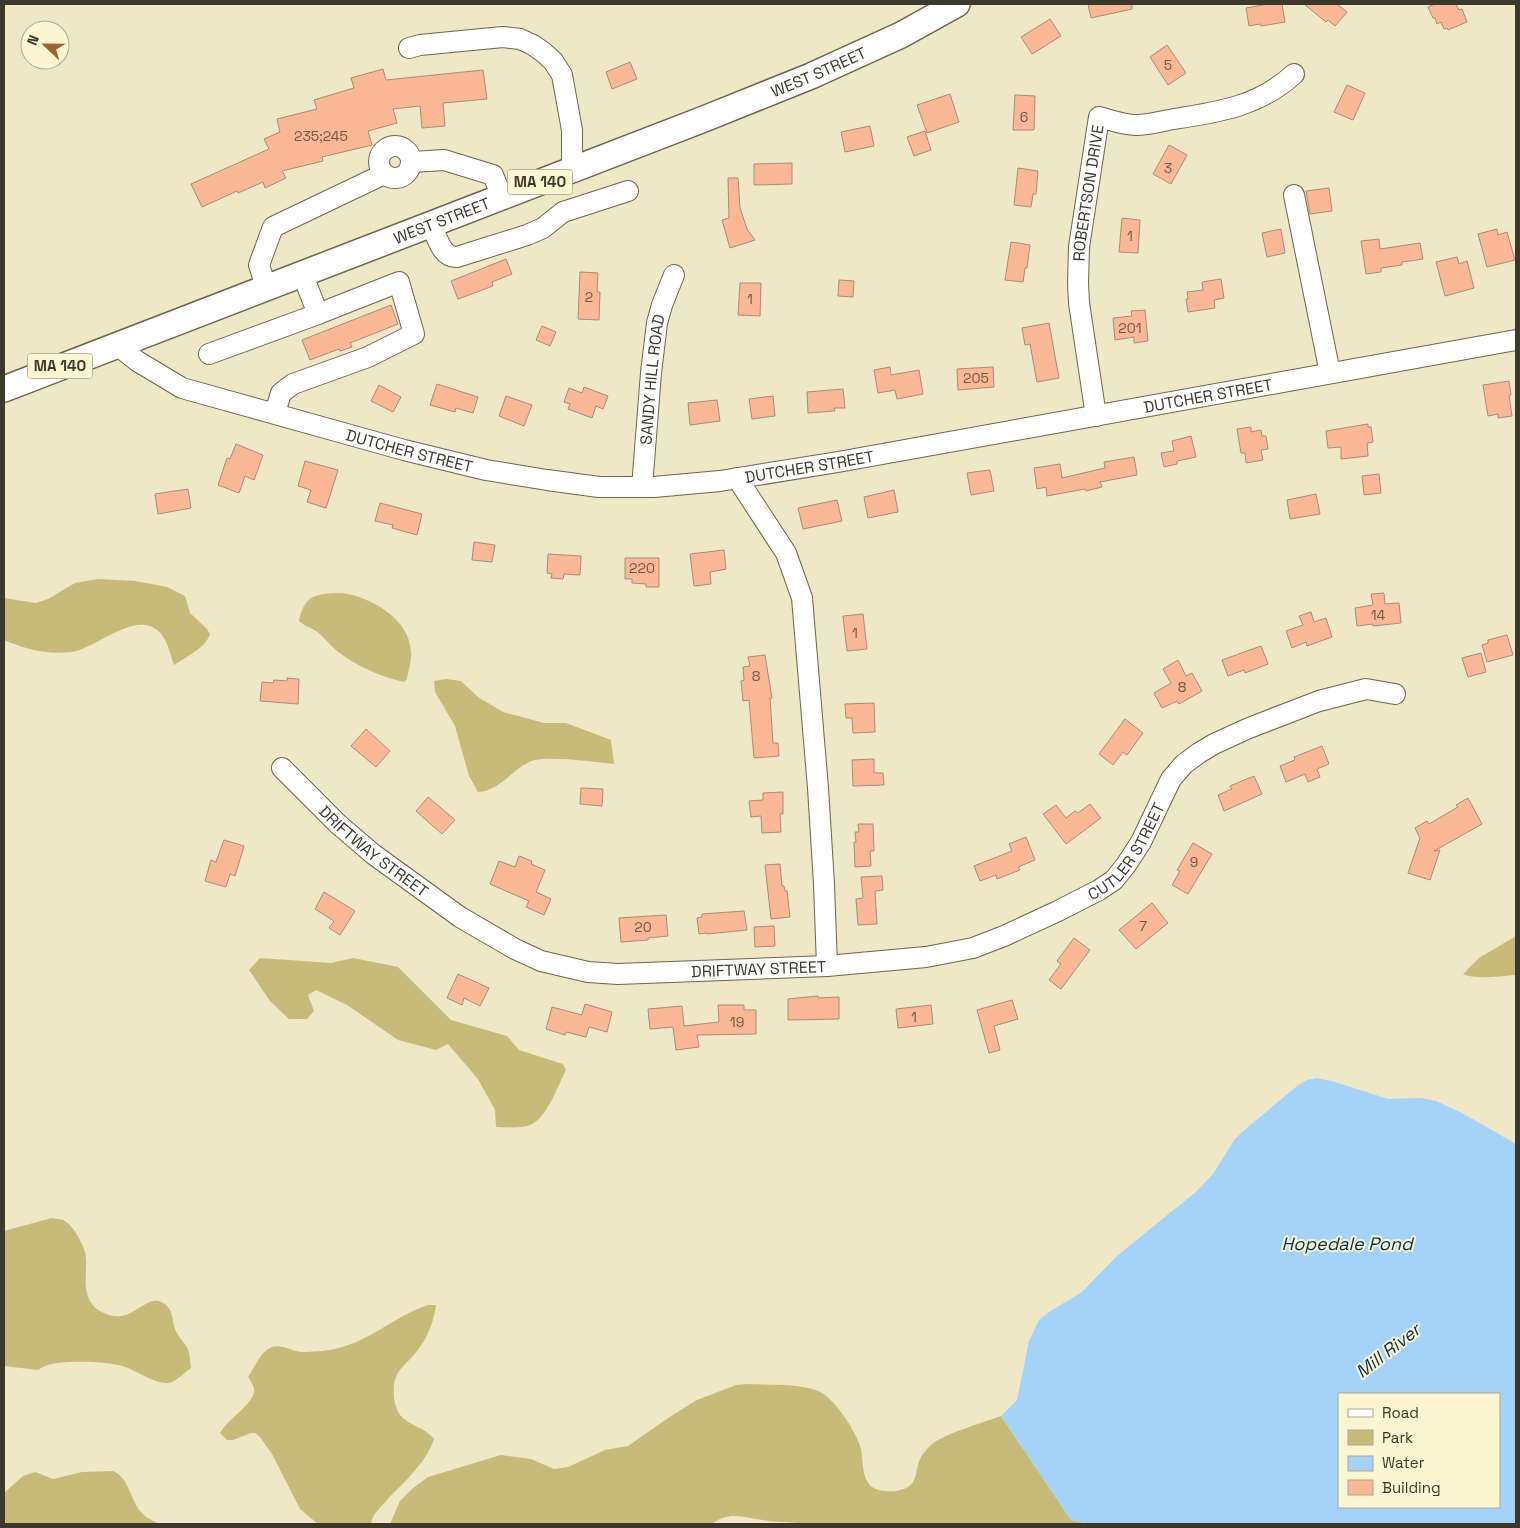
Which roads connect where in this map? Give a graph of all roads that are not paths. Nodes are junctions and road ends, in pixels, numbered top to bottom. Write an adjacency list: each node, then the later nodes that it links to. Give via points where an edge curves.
1 (957, 4): 5 (main road, WEST STREET / MA 140, via 901,35 810,76)
2 (409, 48): 5 (street, via 503,37 533,45 553,61 562,75 572,130)
3 (1294, 74): 21 (street, ROBERTSON DRIVE, via 1282,86 1251,102 1194,116 1136,125 1099,117 1079,247 1078,283)
4 (412, 162): 6 (street, via 402,178); 6 (street, via 407,150 389,147 380,156 380,169); 9 (street, via 444,160 493,175)
5 (572, 169): 9 (main road, WEST STREET / MA 140)
6 (384, 174): 13 (street, via 273,227 259,265)
7 (628, 191): 10 (street, via 563,212 543,228 527,235 457,257 445,252)
8 (1294, 195): 18 (street)
9 (502, 197): 10 (main road, WEST STREET / MA 140)
10 (431, 224): 11 (main road, WEST STREET / MA 140)
11 (302, 273): 13 (main road, WEST STREET / MA 140); 14 (street)
12 (674, 275): 23 (street, SANDY HILL ROAD, via 657,323)
13 (266, 287): 16 (main road, WEST STREET / MA 140)
14 (318, 314): 17 (street); 20 (street, via 399,282 414,334 368,357 293,384 281,392)
15 (1516, 340): 18 (street, DUTCHER STREET)
16 (117, 345): 19 (main road, WEST STREET / MA 140); 20 (street, DUTCHER STREET, via 144,366 182,388)
17 (209, 354)
18 (1330, 373): 21 (street, DUTCHER STREET)
19 (4, 389)
20 (275, 413): 23 (street, DUTCHER STREET, via 486,470 599,487)
21 (1096, 416): 22 (street, DUTCHER STREET)
22 (737, 478): 23 (street, DUTCHER STREET); 26 (street, DRIFTWAY STREET, via 786,553 802,598 818,788)
23 (642, 487)
24 (1395, 694): 26 (street, CUTLER STREET, via 1366,689 1319,701 1249,728 1199,753 1171,779 1141,842 1114,880 1049,916 973,948 926,958)
25 (282, 768): 26 (street, DRIFTWAY STREET, via 329,817 422,891 465,921 541,961 588,972 618,974)
26 (827, 966)

